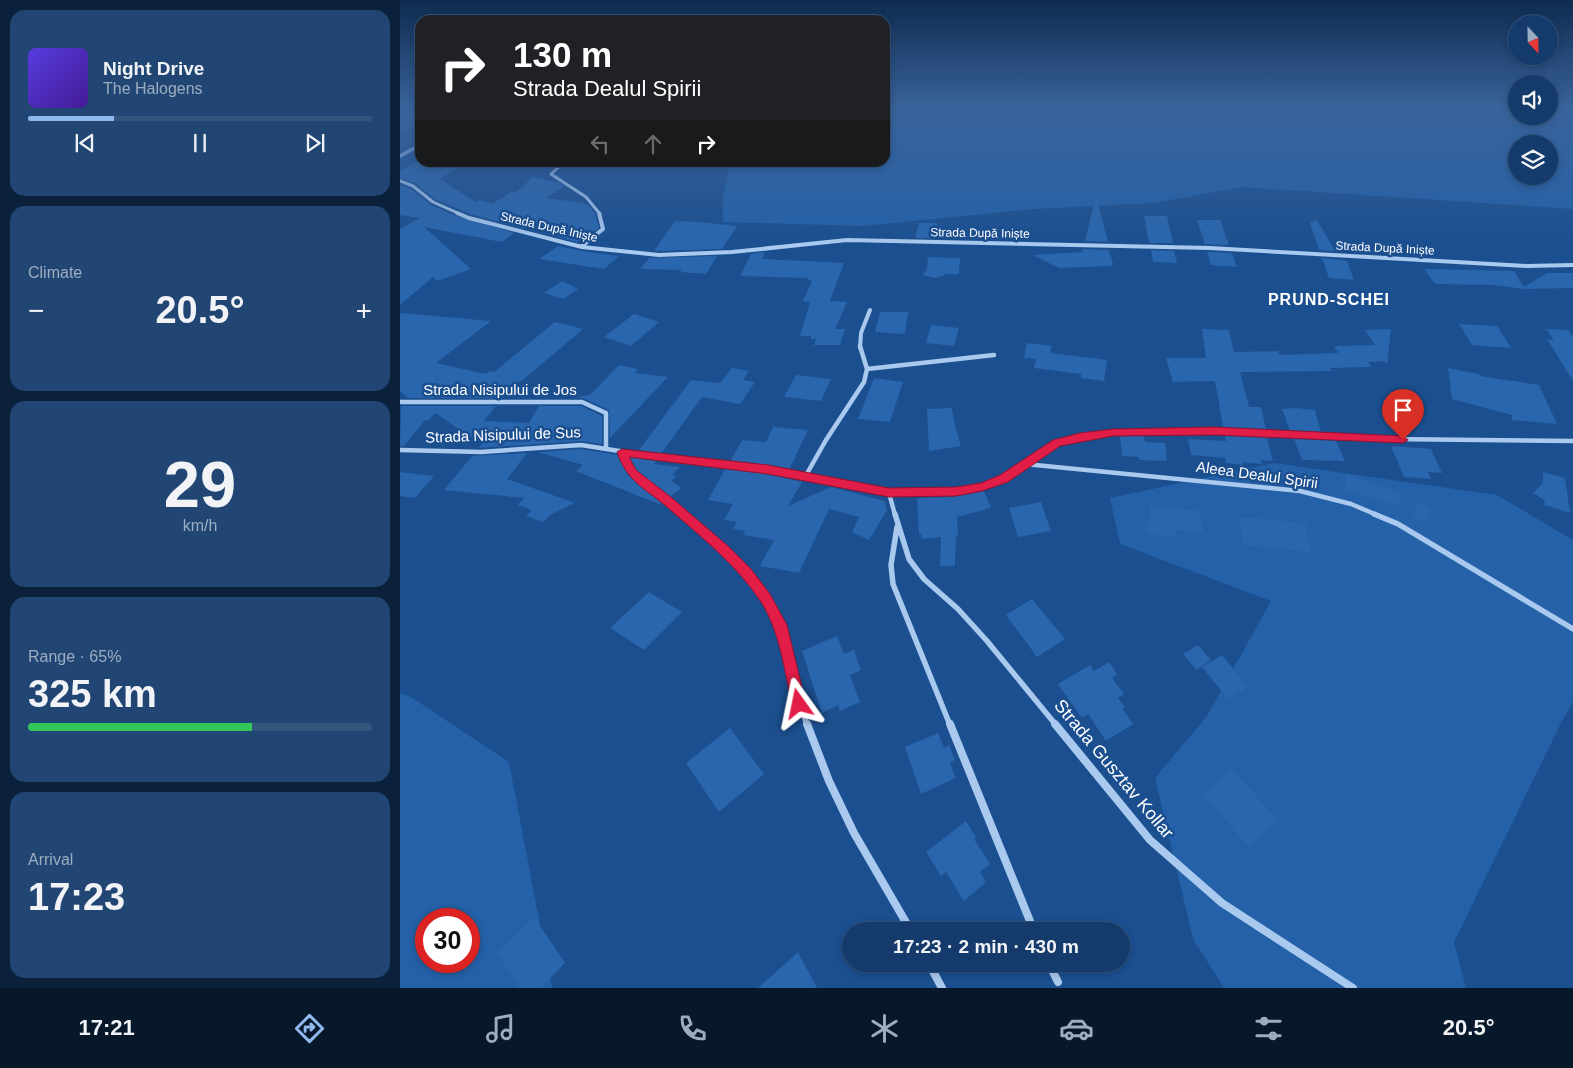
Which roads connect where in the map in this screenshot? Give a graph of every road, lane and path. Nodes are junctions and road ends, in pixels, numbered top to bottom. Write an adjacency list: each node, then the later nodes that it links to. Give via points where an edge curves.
1 (560, 167): 3 (street, via 551,174 584,196 599,210 604,220 603,229)
2 (400, 181): 3 (street, Strada După Iniște, via 452,212)
3 (582, 247): 4 (street, Strada După Iniște, via 658,255 732,252 847,240 1210,248 1527,266)
4 (1573, 265)
5 (870, 310): 7 (street, via 861,333 860,350)
6 (994, 355): 7 (street)
7 (867, 369): 14 (street, via 864,382)
8 (400, 402): 10 (street, Strada Nisipului de Jos, via 582,402 606,413)
9 (1573, 441): 13 (street, via 1388,439 1214,431 1113,432 1056,443)
10 (606, 448): 11 (street, Strada Nisipului de Sus, via 581,445 481,452); 12 (street)
11 (400, 450)
12 (622, 452): 14 (street); 18 (street, via 632,473 723,549 766,598 780,625 799,704 829,781 854,833)
13 (1025, 464): 15 (street, via 982,487 956,492); 17 (street, Aleea Dealul Spirii, via 1252,485 1300,491 1351,504 1398,524)
14 (805, 477): 15 (street)
15 (889, 493): 16 (street, Strada Gusztav Kollar)
16 (898, 524): 19 (street, Strada Gusztav Kollar, via 891,565 893,584); 24 (street, Strada Gusztav Kollar, via 909,559 924,579 987,641 1150,840 1222,903)
17 (1573, 629)
18 (907, 922)
19 (1030, 922)
20 (933, 972): 23 (street)
21 (1053, 972): 22 (street)
22 (1058, 982)
23 (942, 988)
24 (1353, 988)

